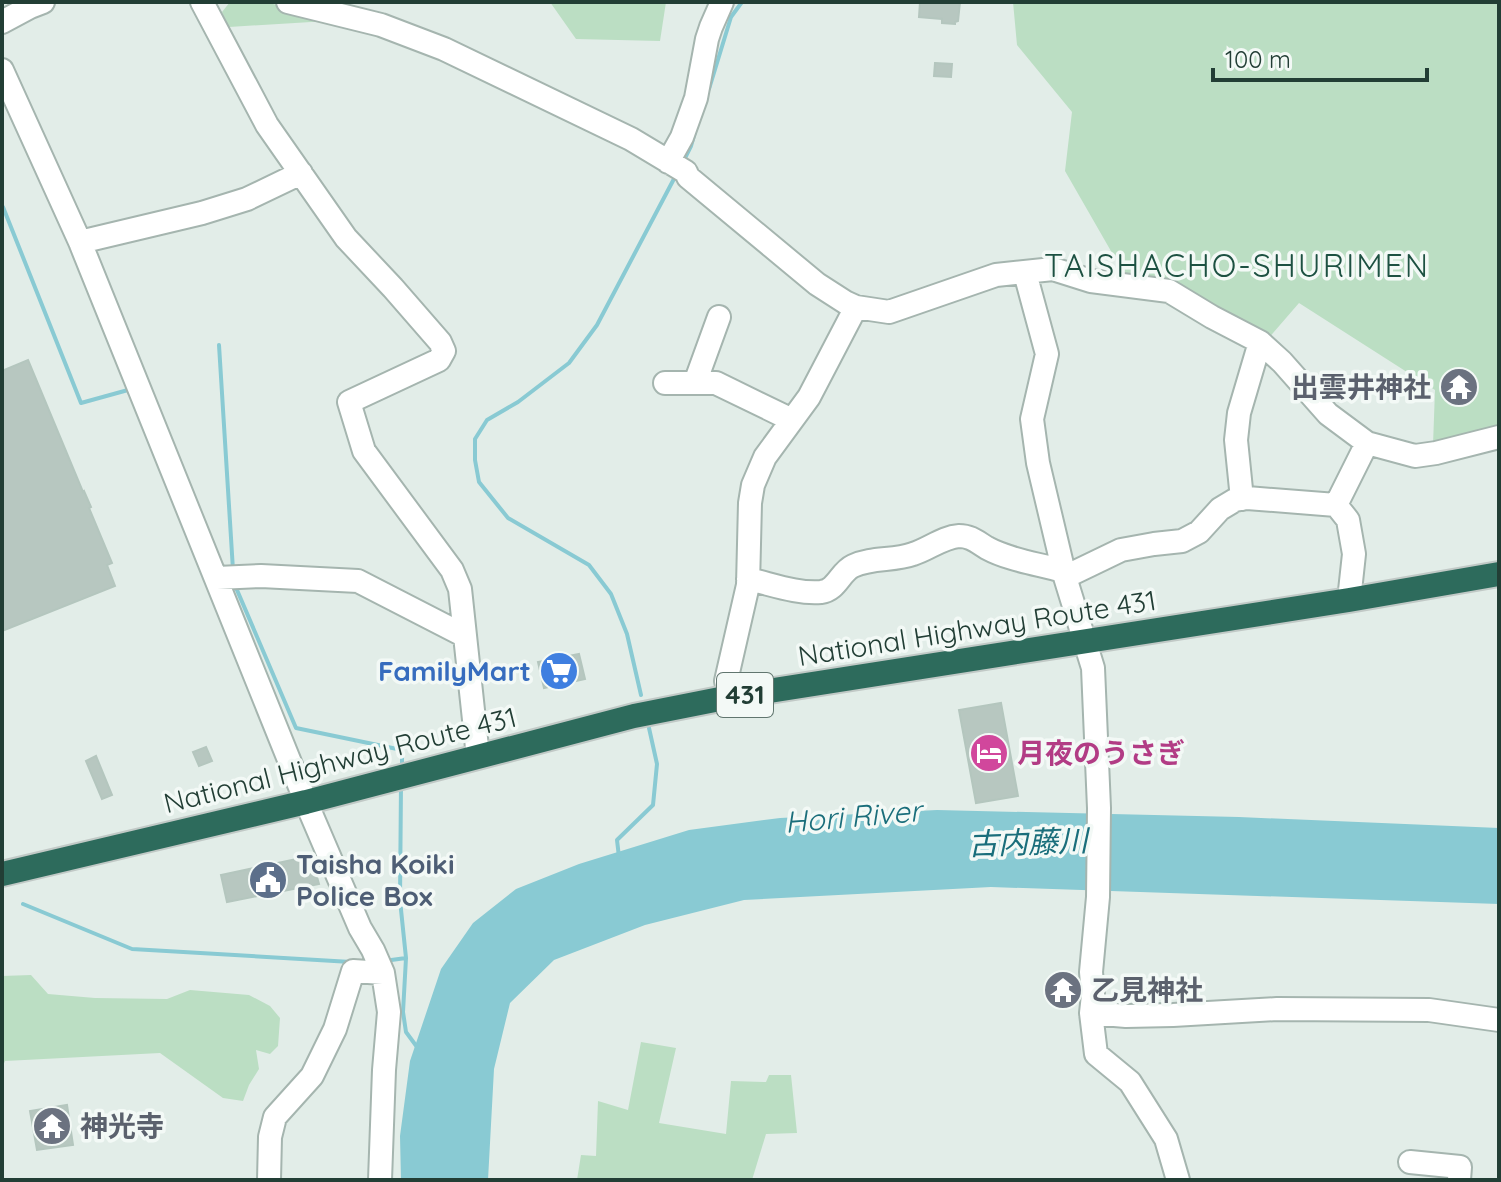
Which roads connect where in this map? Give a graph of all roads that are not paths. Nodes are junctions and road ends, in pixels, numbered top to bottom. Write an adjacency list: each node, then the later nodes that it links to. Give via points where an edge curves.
1 (43, 2): 5 (street)
2 (202, 2): 8 (street, via 267,125)
3 (288, 2): 7 (street, via 381,25 444,49 631,139)
4 (722, 2): 7 (street, via 707,39)
5 (2, 22)
6 (2, 70): 9 (street)
7 (675, 166): 11 (street, via 817,284)
8 (301, 173): 9 (street, via 247,199); 26 (street, via 346,238 444,351 439,360 349,402 364,451 452,570 460,589)
9 (80, 242): 23 (street)
10 (1025, 273): 11 (street, via 996,275 889,312); 13 (street, via 1053,269 1091,281 1169,291); 21 (street, via 1047,354 1032,419)
11 (856, 307): 16 (street)
12 (719, 317): 15 (street)
13 (1260, 342): 18 (street, via 1328,414); 19 (street, via 1237,427)
14 (665, 383): 15 (street)
15 (695, 383): 16 (street, via 716,383)
16 (792, 420): 24 (street, via 765,457 753,485)
17 (1499, 437): 18 (street, via 1415,456)
18 (1367, 443): 20 (street)
19 (1242, 499): 20 (street); 21 (street, via 1220,509 1199,532 1182,541 1121,550)
20 (1336, 505): 25 (street, via 1348,520 1354,554)
21 (1064, 574): 24 (street, via 958,536 902,557 863,562 824,592); 27 (street)
22 (1499, 574): 25 (highway, National Highway Route 431 / 431)
23 (217, 578): 26 (street, via 358,581); 30 (street)
24 (748, 579): 28 (street, via 726,681)
25 (1349, 600): 27 (highway, National Highway Route 431 / 431)
26 (465, 636): 29 (street)
27 (1086, 642): 28 (highway, National Highway Route 431 / 431); 33 (street, via 1093,668 1099,808 1098,897)
28 (730, 697): 29 (highway, National Highway Route 431 / 431)
29 (478, 757): 30 (highway, National Highway Route 431 / 431)
30 (306, 802): 31 (highway, National Highway Route 431 / 431); 32 (street, via 360,928)
31 (2, 874)
32 (366, 962): 36 (street, via 312,1076 275,1117); 37 (street, via 389,1012)
33 (1086, 1003): 34 (street, via 1142,1016 1277,1009 1429,1010); 38 (street, via 1096,1054 1130,1082 1166,1139)
34 (1499, 1020)
35 (1410, 1162): 39 (street, via 1460,1167)
36 (269, 1180)
37 (380, 1180)
38 (1178, 1180)
39 (1459, 1180)

